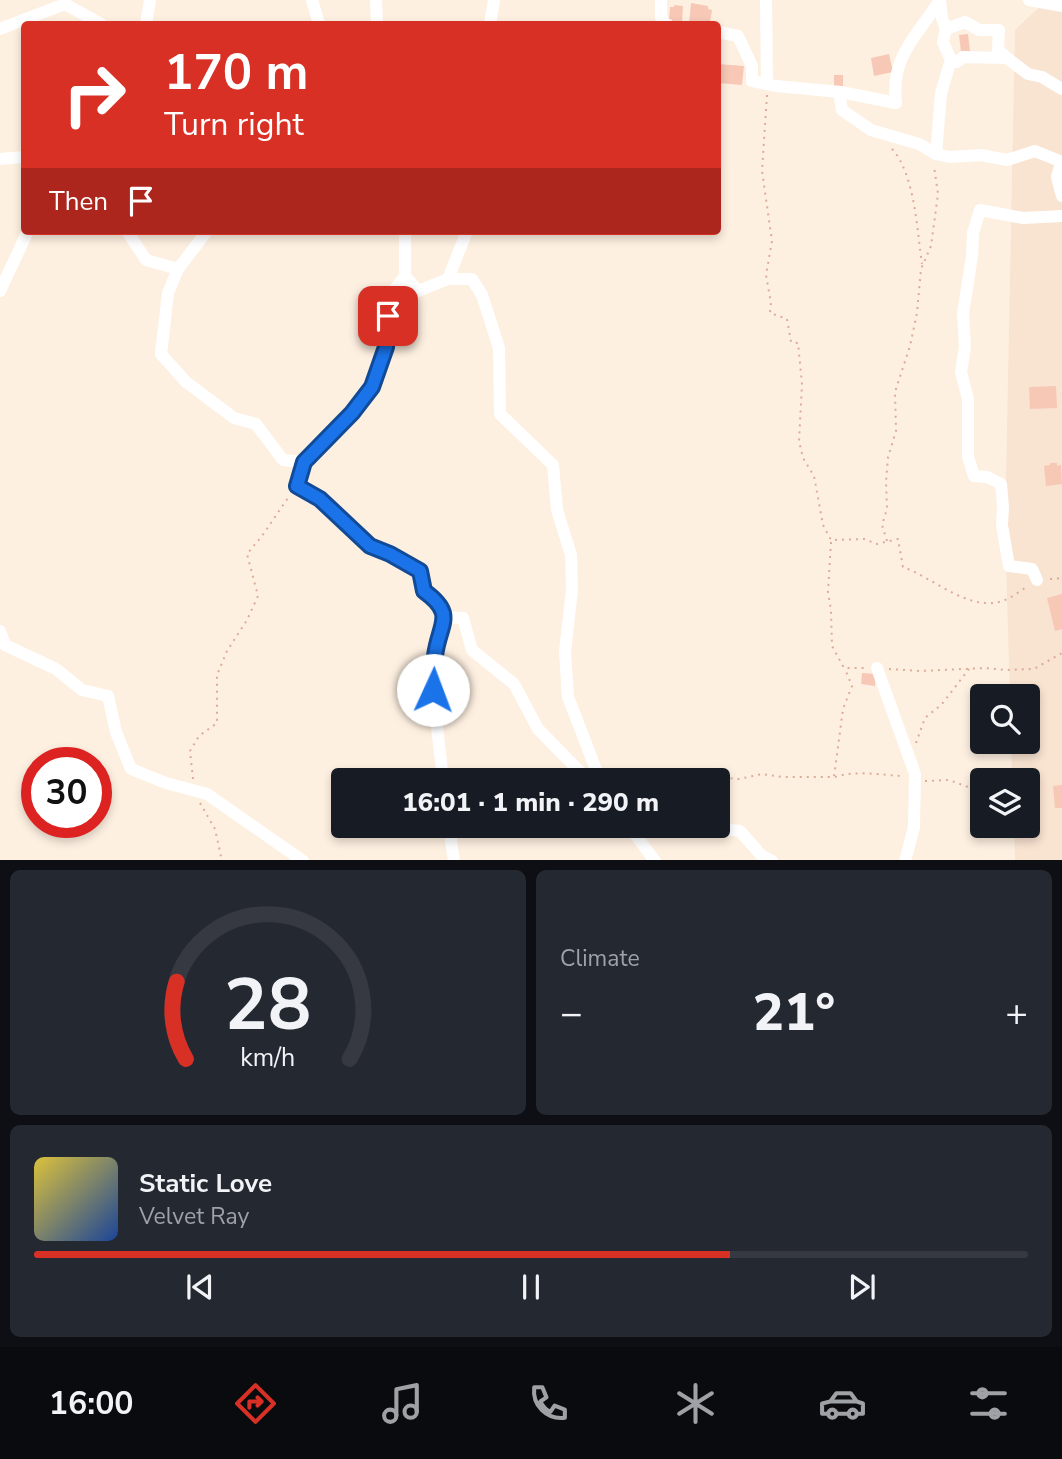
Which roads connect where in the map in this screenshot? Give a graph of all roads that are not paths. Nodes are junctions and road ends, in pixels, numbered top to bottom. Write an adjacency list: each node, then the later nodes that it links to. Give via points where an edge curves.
1 (150, 0): 12 (street)
2 (312, 0): 13 (street)
3 (376, 0): 14 (street)
4 (494, 0): 15 (street)
5 (661, 0): 16 (street)
6 (766, 0): 22 (street)
7 (936, 0): 18 (street); 24 (street, via 895,72 896,103)
8 (1029, 0): 10 (street)
9 (64, 1): 11 (street); 17 (street)
10 (1062, 6)
11 (96, 21)
12 (146, 21)
13 (318, 21)
14 (377, 21)
15 (490, 21)
16 (663, 21)
17 (0, 29)
18 (946, 29): 20 (street, via 965,22 979,30 999,30 998,50); 21 (street, via 943,42)
19 (721, 33): 22 (street, via 738,36 752,66 752,80)
20 (1007, 58): 21 (street); 23 (street, via 1028,74)
21 (951, 60): 25 (street)
22 (767, 84): 24 (street)
23 (1062, 89)
24 (839, 92): 25 (street, via 842,110 871,130)
25 (932, 152): 28 (street, via 1007,160 1035,150)
26 (21, 157): 27 (street)
27 (0, 159)
28 (1062, 162): 29 (street, via 1057,177)
29 (1062, 196)
30 (1062, 216): 41 (street, via 1023,218 980,210 963,314 961,372 968,399 968,457 974,476 1001,484 1009,566 1032,569)
31 (26, 235): 39 (street)
32 (130, 235): 36 (street, via 146,260)
33 (204, 235): 36 (street)
34 (405, 235): 37 (street)
35 (465, 235): 38 (street)
36 (178, 269): 40 (street, via 169,293 161,354 186,382 234,418 256,424 283,460)
37 (405, 276): 38 (street, via 418,291); 40 (street, via 391,294 386,347 372,387)
38 (448, 279): 47 (street, via 472,279 482,295 499,348 500,414 553,465 557,510 571,555 565,652 568,696)
39 (0, 291)
40 (304, 462): 42 (street, via 297,486 320,499 370,546 420,571 424,591 439,602)
41 (1037, 580)
42 (444, 617): 45 (street, via 433,690); 46 (street, via 463,618 472,650 514,684 538,729)
43 (0, 631): 51 (street, via 5,645 56,669 82,690 108,696 131,769 207,794)
44 (877, 668): 55 (street, via 915,781 914,827)
45 (442, 768)
46 (576, 768)
47 (595, 768)
48 (730, 830): 54 (street, via 740,831 761,855)
49 (451, 838): 52 (street)
50 (638, 838): 53 (street)
51 (303, 860)
52 (454, 860)
53 (655, 860)
54 (772, 860)
55 (905, 860)

